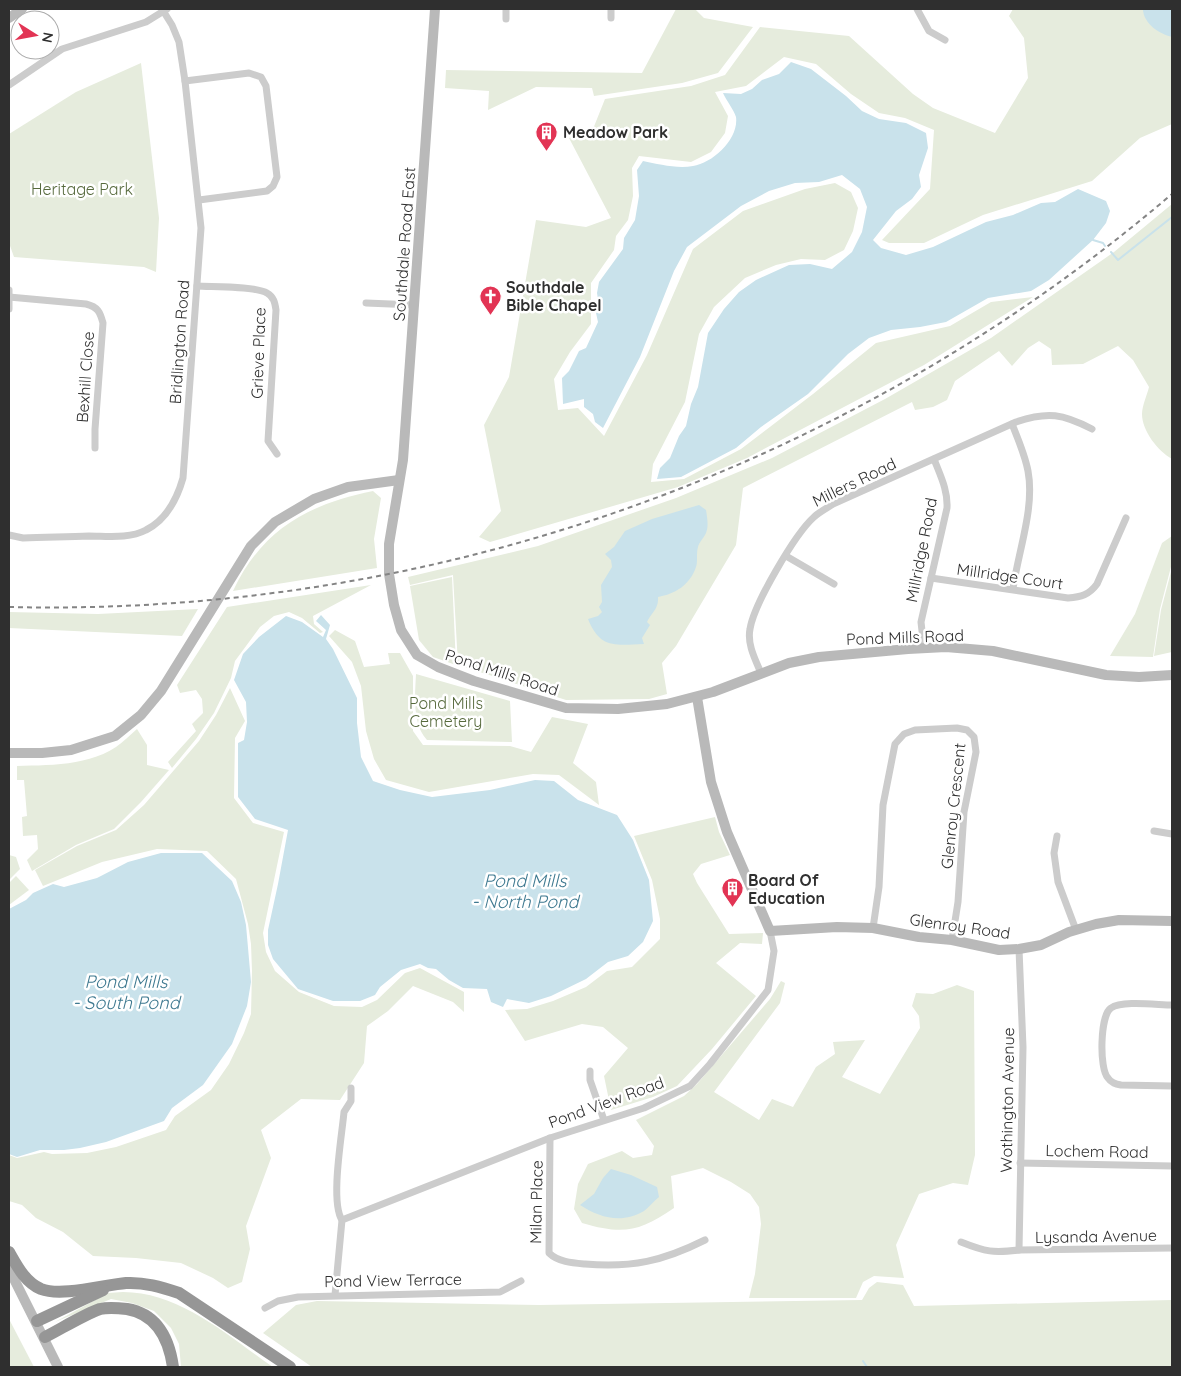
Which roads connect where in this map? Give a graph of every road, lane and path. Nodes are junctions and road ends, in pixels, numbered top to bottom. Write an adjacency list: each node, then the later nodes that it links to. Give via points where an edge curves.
1 (22, 9): 7 (main road)
2 (435, 9): 18 (main road, Southdale Road East)
3 (506, 9): 8 (street)
4 (611, 9): 9 (street)
5 (917, 9): 10 (street, via 929,31)
6 (164, 10): 11 (street, Bridlington Road, via 179,42); 12 (street, via 146,22 62,49)
7 (9, 18)
8 (506, 18)
9 (611, 18)
10 (946, 40)
11 (185, 80): 13 (street, Bridlington Road); 13 (street, via 250,72 261,77 266,86 275,154 277,177 267,191)
12 (9, 85)
13 (199, 200): 14 (street, Bridlington Road, via 201,228)
14 (197, 286): 23 (street, Grieve Place, via 254,289 267,292 274,299 268,440); 27 (street, Bridlington Road, via 183,478 173,505 146,530 127,536 23,538)
15 (9, 290): 16 (street)
16 (9, 297): 19 (street); 22 (street, Bexhill Close, via 86,304 95,306 100,312)
17 (366, 303): 18 (street)
18 (415, 305): 25 (main road, Southdale Road East)
19 (9, 309)
20 (1012, 424): 21 (street, Millers Road, via 1034,416 1053,414); 24 (street, Millers Road); 31 (street, via 1023,449 1030,492)
21 (1092, 429)
22 (95, 448)
23 (277, 454)
24 (934, 459): 28 (street, Millers Road, via 833,504 816,515); 29 (street, Millridge Road, via 947,498 947,508)
25 (399, 480): 35 (main road, Pond Mills Road, via 389,544 389,574 401,630 417,655 474,681 566,708 618,709); 36 (main road, via 348,487 314,499 275,522 251,546 161,691 115,736 71,750)
26 (1126, 518): 31 (street, Millridge Court, via 1097,584 1088,594 1068,598)
27 (9, 535)
28 (786, 556): 30 (street); 33 (street, Millers Road, via 756,608 749,630 751,647)
29 (931, 578): 31 (street, Millridge Court); 32 (street, Millridge Road, via 921,622)
30 (834, 584)
31 (1012, 589)
32 (924, 648): 33 (main road, Pond Mills Road, via 819,657); 34 (main road, Pond Mills Road, via 993,651 1106,675)
33 (761, 673): 35 (main road, Pond Mills Road)
34 (1172, 675)
35 (697, 697): 43 (main road, Pond View Road, via 711,782 726,832)
36 (9, 753)
37 (1154, 831): 38 (street)
38 (1172, 834)
39 (1057, 836): 42 (street, via 1054,853 1058,882)
40 (1172, 921): 42 (main road, Glenroy Road, via 1118,920)
41 (873, 928): 43 (main road, Glenroy Road); 44 (main road, Glenroy Road); 44 (street, Glenroy Crescent, via 879,887 883,805 895,744 904,734 915,730 962,729 974,737 976,752 964,812)
42 (1076, 930): 45 (main road, Glenroy Road, via 1040,945)
43 (770, 931): 50 (street, Pond View Road, via 774,951 768,990 710,1064 690,1086 644,1108)
44 (952, 940): 45 (main road, Glenroy Road, via 999,950)
45 (1019, 949): 52 (street, Wothington Avenue, via 1023,1047)
46 (1172, 1005): 48 (street, via 1121,1004 1112,1007 1103,1024 1103,1065 1113,1083)
47 (590, 1071): 50 (street)
48 (1172, 1086)
49 (351, 1088): 54 (street, via 351,1101 344,1112 336,1199)
50 (604, 1120): 51 (street, Pond View Road)
51 (550, 1138): 54 (street, Pond View Road); 55 (street, Milan Place, via 549,1253 555,1259 610,1266 637,1264)
52 (1020, 1163): 53 (street, Lochem Road); 58 (street, Wothington Avenue)
53 (1172, 1166)
54 (342, 1220): 63 (street)
55 (705, 1240)
56 (961, 1242): 58 (street, Lysanda Avenue, via 986,1252)
57 (1172, 1248): 58 (street, Lysanda Avenue)
58 (1020, 1250)
59 (9, 1252): 62 (highway, via 22,1274 41,1289 59,1291)
60 (9, 1269): 65 (main road)
61 (521, 1281): 63 (street, Pond View Terrace, via 500,1292)
62 (112, 1286): 65 (highway); 69 (highway, via 158,1285 179,1293)
63 (335, 1295): 64 (street, Pond View Terrace, via 298,1297 278,1301)
64 (265, 1308)
65 (37, 1321): 66 (main road)
66 (45, 1337): 67 (main road); 68 (highway, via 99,1310 132,1310 157,1324 171,1350)
67 (58, 1367)
68 (173, 1367)
69 (290, 1367)

